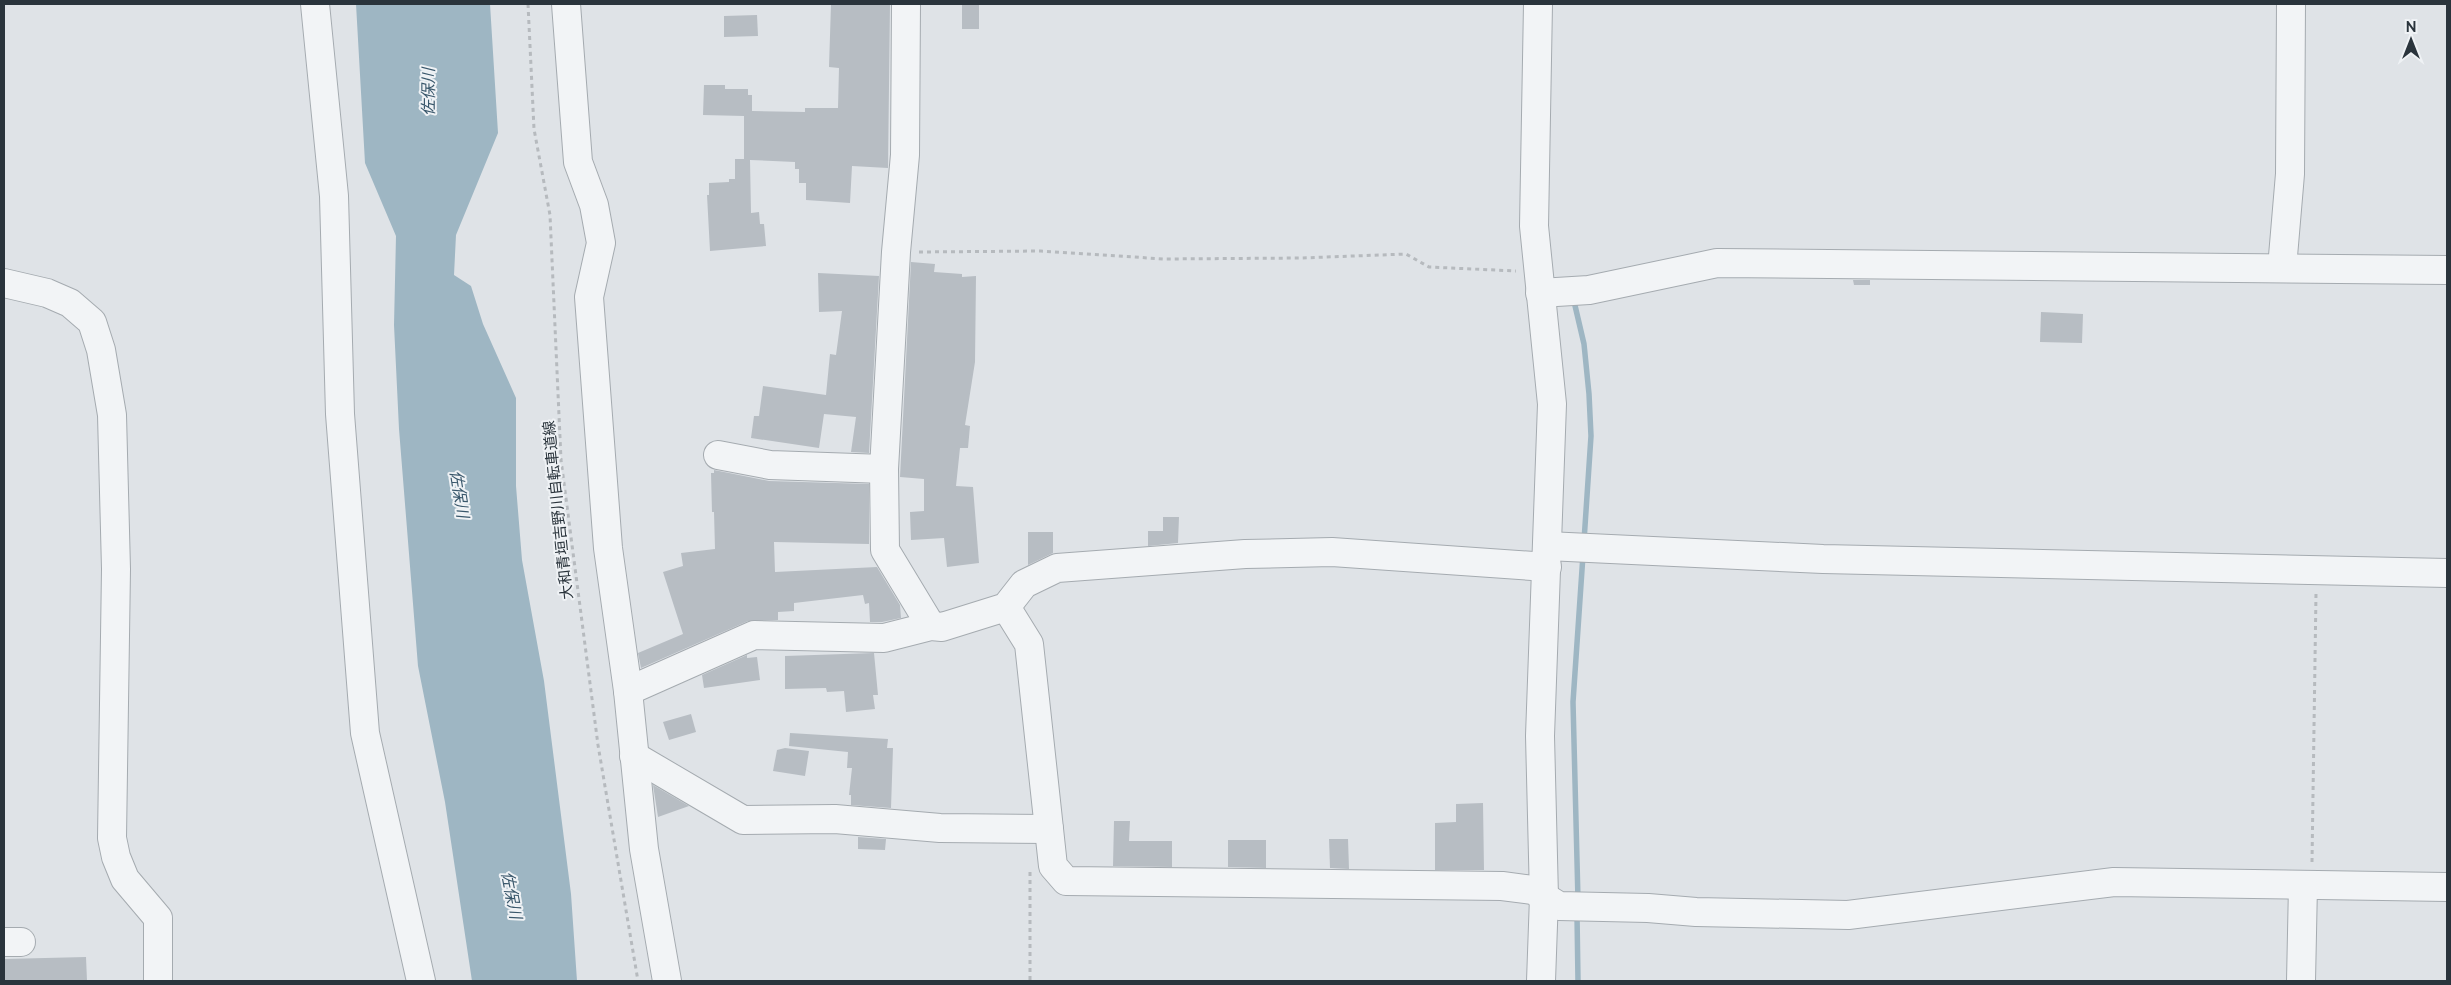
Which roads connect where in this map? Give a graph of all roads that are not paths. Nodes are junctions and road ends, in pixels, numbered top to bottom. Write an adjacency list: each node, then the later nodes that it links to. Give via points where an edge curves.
1 (315, 4): 23 (street, via 334,196 340,414 365,733)
2 (566, 4): 16 (street, via 578,162 594,205 601,243 589,297 608,548)
3 (906, 4): 11 (street, via 905,155 896,252)
4 (1538, 4): 8 (street, via 1534,217)
5 (2291, 4): 6 (street, via 2290,174)
6 (2282, 268): 7 (street); 8 (street, via 1717,263 1589,290)
7 (2447, 270)
8 (1538, 281): 12 (street, via 1552,404)
9 (4, 283): 22 (street, via 47,293 70,303 92,322 101,350 112,414 116,569 112,838 125,879 158,918)
10 (718, 455): 11 (street, via 770,465)
11 (884, 469): 15 (street, via 885,550)
12 (1547, 556): 13 (street, via 1823,558); 14 (street, via 1332,552 1246,554 1058,568 1024,584); 21 (street, via 1540,736)
13 (2447, 573)
14 (1006, 607): 15 (street, via 942,627); 18 (street, via 1029,644)
15 (931, 626): 16 (street, via 884,638 754,635)
16 (628, 691): 17 (street)
17 (634, 756): 18 (street, via 743,820 835,820 940,828); 24 (street, via 644,850)
18 (1049, 829): 21 (street, via 1053,866 1066,881 1502,886 1533,890)
19 (2307, 885): 20 (street); 21 (street, via 2114,882 1848,915 1559,906); 26 (street)
20 (2447, 887)
21 (1544, 897): 25 (street)
22 (158, 981)
23 (421, 981)
24 (667, 981)
25 (1541, 981)
26 (2301, 981)

